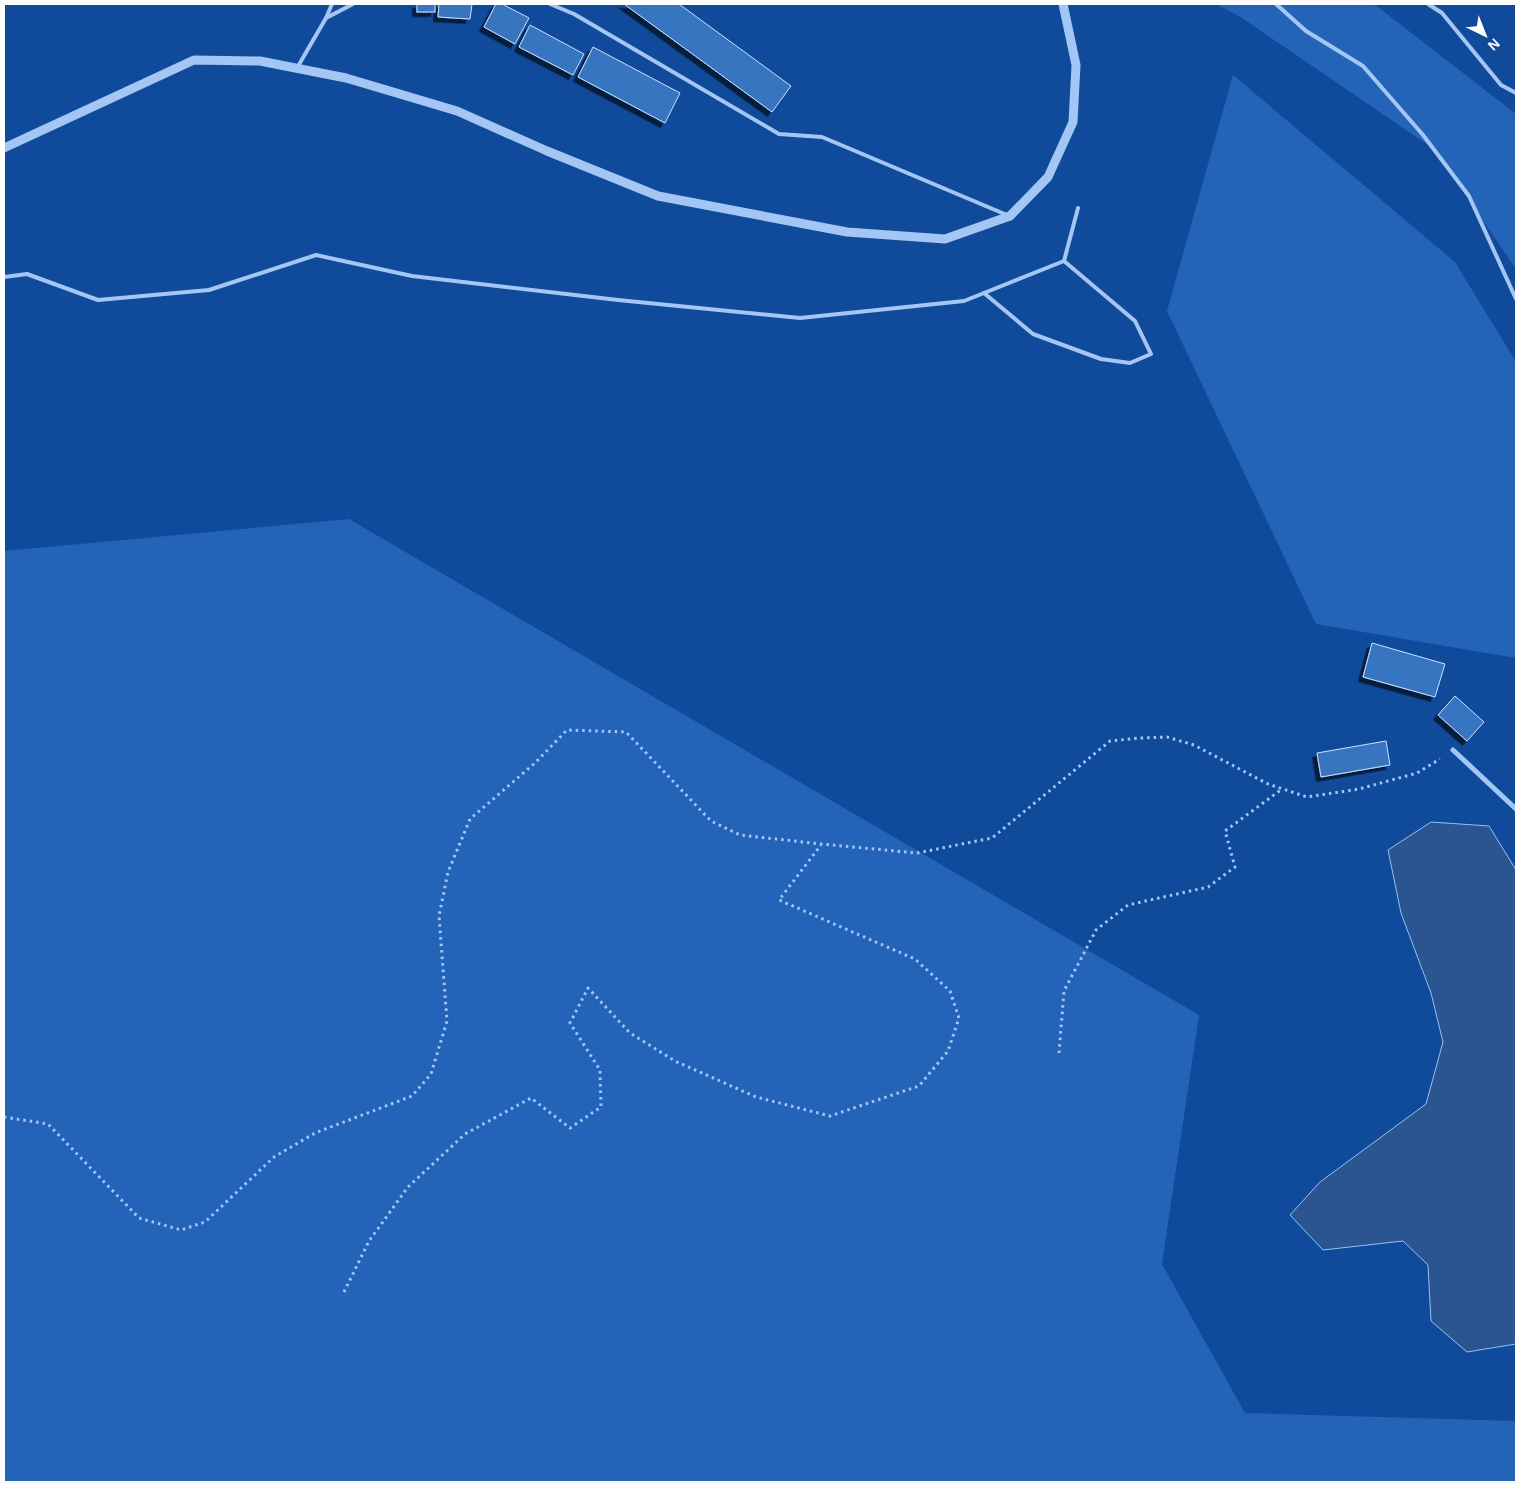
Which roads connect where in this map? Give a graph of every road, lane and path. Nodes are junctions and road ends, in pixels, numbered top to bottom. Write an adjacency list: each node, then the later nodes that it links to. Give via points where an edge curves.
1 (332, 4): 7 (lane)
2 (353, 4): 7 (lane)
3 (550, 4): 12 (lane, via 574,14 779,134 822,137)
4 (1276, 4): 16 (lane, via 1306,31 1363,66 1423,135 1469,196)
5 (1428, 4): 9 (lane, via 1442,13 1501,85)
6 (1065, 5): 12 (street, via 1076,65 1073,122 1048,177)
7 (326, 18): 8 (lane)
8 (296, 68): 10 (street, via 260,61 194,60); 12 (street, via 346,78 457,111 658,196 847,232 945,238)
9 (1516, 93)
10 (4, 148)
11 (1078, 208): 13 (lane)
12 (1010, 216)
13 (1064, 261): 15 (lane); 15 (lane, via 1135,321 1151,354 1130,364 1101,359 1033,334)
14 (4, 277): 15 (lane, via 28,274 98,300 209,290 316,255 412,276 800,318 964,301)
15 (984, 294)
16 (1516, 299)
17 (1453, 750): 18 (path, via 1417,773 1359,789 1308,797); 19 (street)
18 (1282, 788): 20 (path, via 1268,784 1194,745 1167,737 1110,741 992,838 917,853); 21 (path, via 1225,831 1235,867 1208,887 1128,905 1096,930 1064,991)
19 (1516, 809)
20 (821, 844): 22 (path, via 740,834 711,821 626,732 567,730 470,819 448,872 439,916 447,1021 431,1074 412,1096 315,1132 274,1157 205,1222 181,1230 139,1218 48,1124); 23 (path, via 779,900 915,959 950,991 959,1018 948,1051 919,1086 830,1116 756,1097 675,1061 630,1033 588,988 570,1023 600,1070 601,1107 570,1128 531,1098 465,1134 408,1188 368,1241)
21 (1059, 1053)
22 (4, 1117)
23 (344, 1292)

